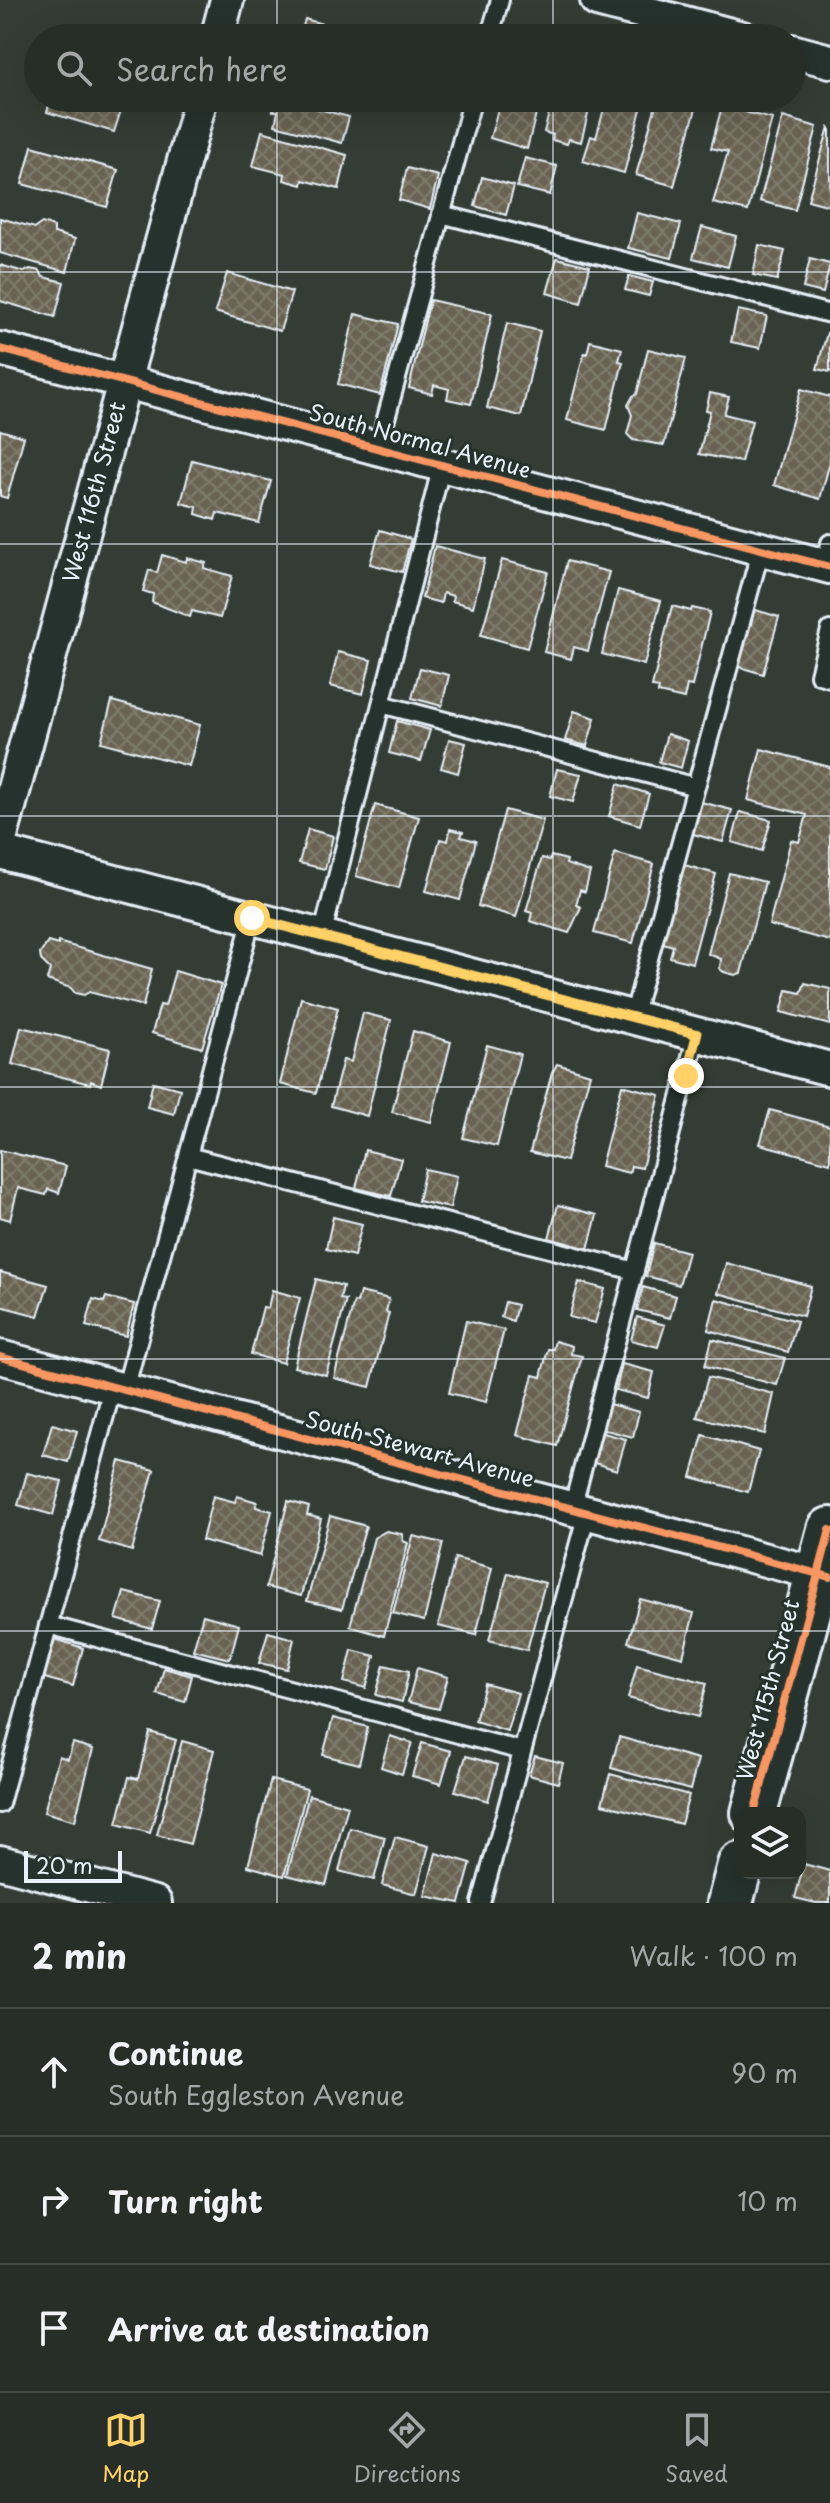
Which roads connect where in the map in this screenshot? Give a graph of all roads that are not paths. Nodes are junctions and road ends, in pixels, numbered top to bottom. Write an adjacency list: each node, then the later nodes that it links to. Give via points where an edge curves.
1 (227, 0): 4 (street)
2 (500, 0): 5 (lane)
3 (597, 0): 6 (street)
4 (221, 24)
5 (493, 24)
6 (689, 24)
7 (806, 55): 8 (street)
8 (830, 61)
9 (197, 112): 14 (street, West 116th Street)
10 (469, 112): 11 (lane)
11 (441, 214): 12 (lane); 15 (lane)
12 (830, 314)
13 (0, 349): 14 (street, South Normal Avenue)
14 (124, 381): 15 (street, South Normal Avenue); 23 (street, West 116th Street)
15 (378, 448): 16 (street, South Normal Avenue)
16 (442, 465): 17 (street, South Normal Avenue); 21 (lane)
17 (761, 549): 18 (street, South Normal Avenue); 22 (lane)
18 (828, 559)
19 (830, 630): 20 (lane, via 819,675)
20 (830, 678)
21 (381, 704): 22 (lane); 26 (lane)
22 (696, 787): 27 (lane)
23 (0, 840)
24 (0, 852): 25 (street)
25 (252, 918): 26 (street); 30 (lane)
26 (322, 936): 27 (street)
27 (633, 1017): 28 (street)
28 (697, 1034): 29 (street); 31 (lane)
29 (830, 1069)
30 (188, 1156): 31 (lane); 33 (lane)
31 (635, 1271): 34 (lane)
32 (0, 1357): 33 (street, South Stewart Avenue)
33 (119, 1388): 34 (street, South Stewart Avenue); 37 (lane)
34 (580, 1511): 36 (street, South Stewart Avenue); 38 (lane)
35 (830, 1530): 36 (street, West 115th Street)
36 (824, 1576): 40 (street, West 115th Street)
37 (48, 1625): 38 (lane); 39 (lane)
38 (522, 1751): 44 (lane)
39 (0, 1804)
40 (756, 1807)
41 (0, 1862): 43 (street)
42 (736, 1879): 45 (street)
43 (155, 1903)
44 (481, 1903)
45 (730, 1903)

